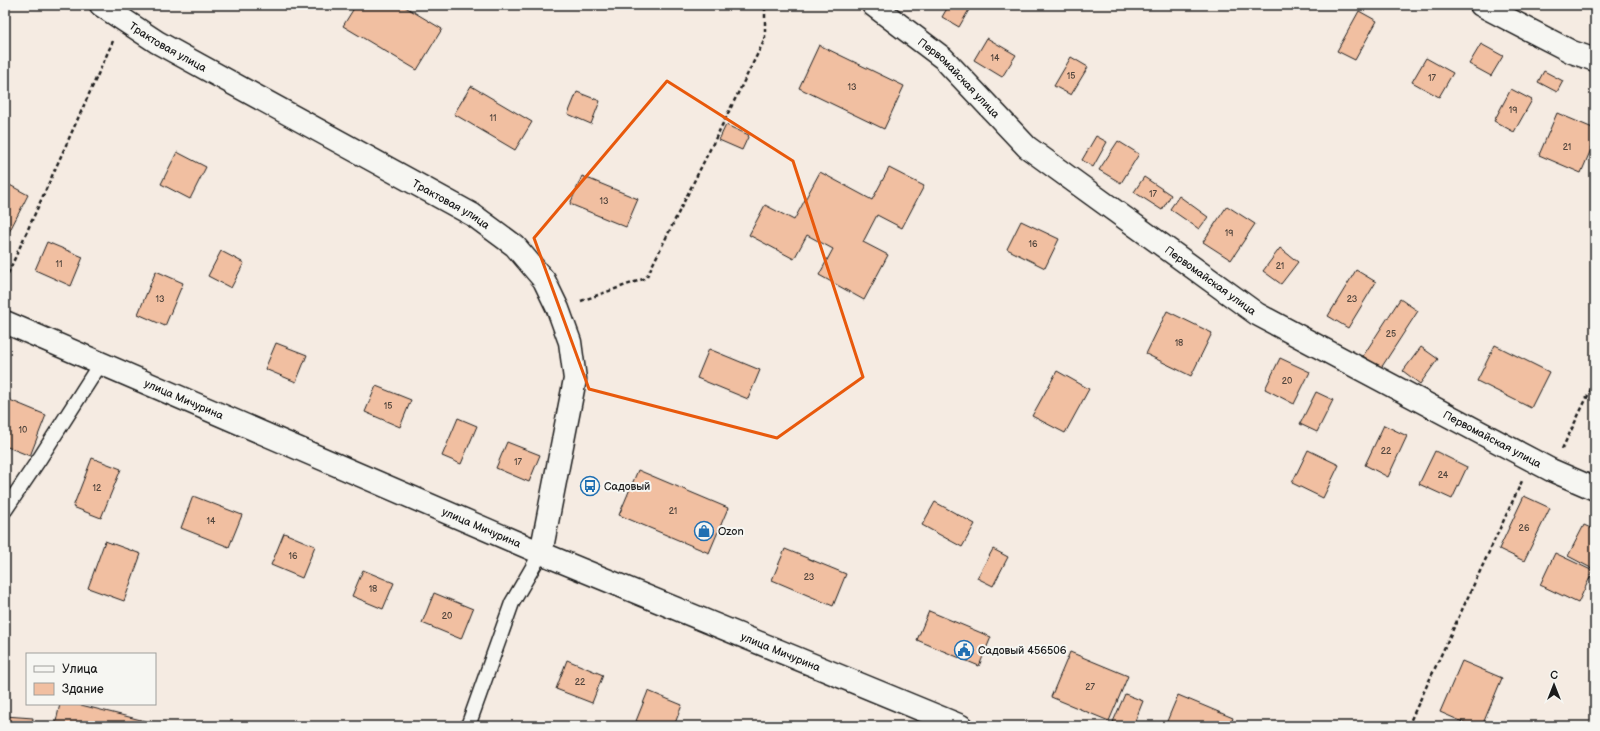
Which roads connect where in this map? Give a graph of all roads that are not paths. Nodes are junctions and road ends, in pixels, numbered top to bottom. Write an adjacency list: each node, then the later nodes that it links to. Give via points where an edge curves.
1 (101, 5): 9 (street, Трактовая улица, via 157,42 474,215 515,246 544,280 570,342 575,379)
2 (873, 5): 7 (street, Первомайская улица, via 942,58 1027,147 1257,314 1551,470)
3 (1481, 5): 4 (street, via 1572,52)
4 (1595, 60)
5 (5, 322): 6 (street, улица Мичурина)
6 (100, 364): 8 (lane); 9 (street, улица Мичурина)
7 (1595, 489)
8 (5, 510)
9 (541, 553): 10 (lane, via 512,603); 11 (street, улица Мичурина)
10 (468, 726)
11 (961, 726)

